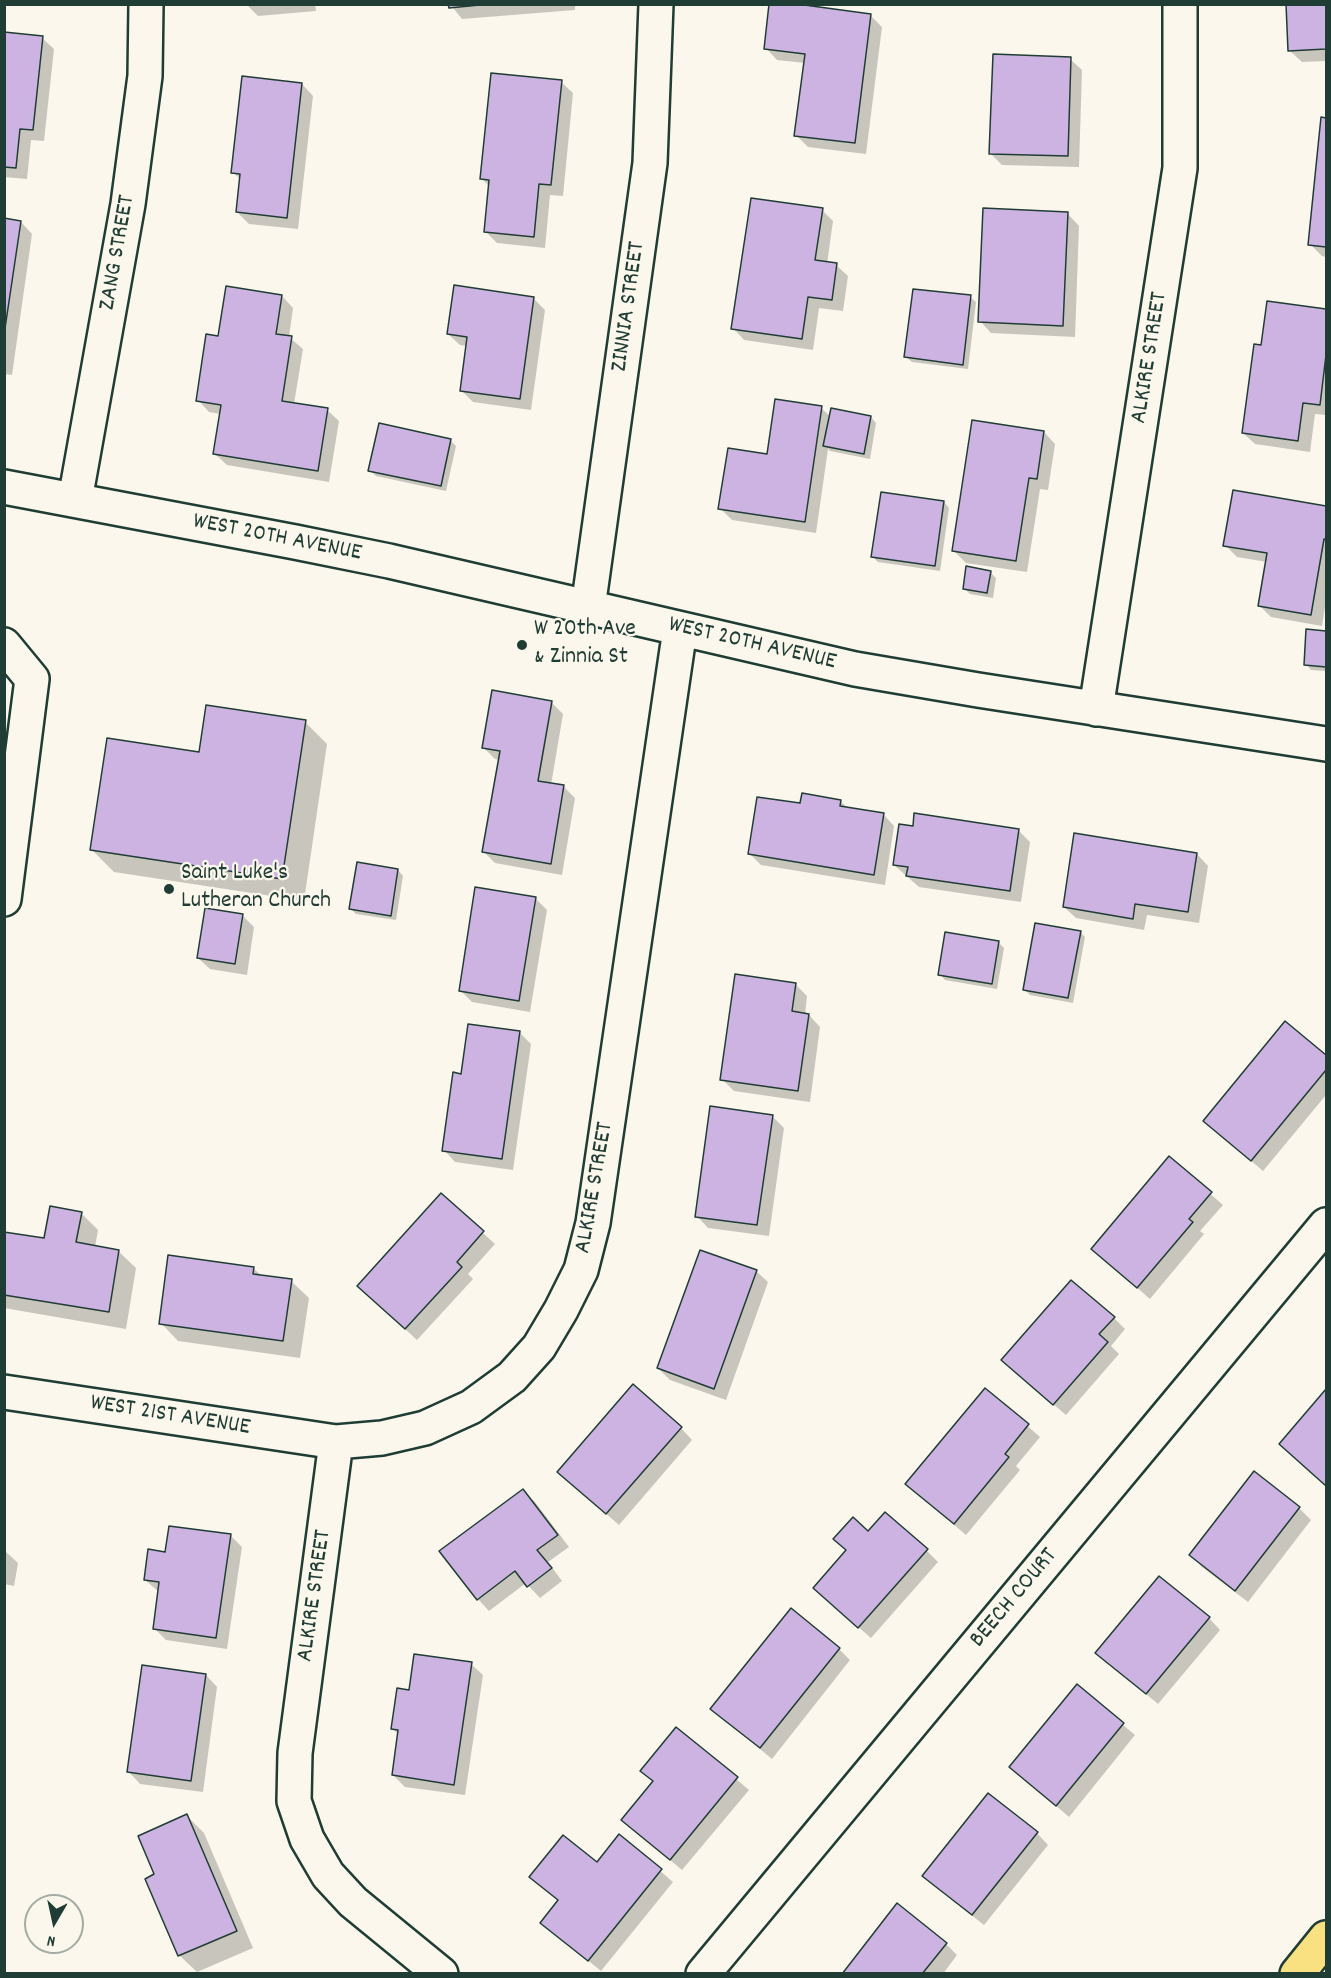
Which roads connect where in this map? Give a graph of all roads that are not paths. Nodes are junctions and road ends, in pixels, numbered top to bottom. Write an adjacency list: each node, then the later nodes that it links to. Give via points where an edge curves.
1 (146, 4): 5 (street, ZANG STREET, via 145,76 128,204)
2 (656, 4): 6 (street, ZINNIA STREET, via 650,163)
3 (1180, 4): 9 (street, ALKIRE STREET, via 1180,168)
4 (4, 487): 5 (street, WEST 20TH AVENUE)
5 (75, 500): 6 (street, WEST 20TH AVENUE, via 389,561)
6 (588, 608): 7 (street, WEST 20TH AVENUE)
7 (680, 629): 9 (street, WEST 20TH AVENUE, via 855,669); 14 (street, ALKIRE STREET, via 593,1223 581,1270 539,1347 512,1377 471,1407 425,1428 382,1438)
8 (4, 645): 11 (street, via 32,679)
9 (1096, 709): 10 (street, WEST 20TH AVENUE)
10 (1326, 744)
11 (4, 899)
12 (1326, 1225): 17 (street, BEECH COURT)
13 (4, 1392): 14 (street, WEST 21ST AVENUE)
14 (336, 1442): 16 (street, ALKIRE STREET, via 295,1753 294,1801 307,1839 328,1875 353,1902)
15 (1326, 1938): 18 (highway)
16 (441, 1974)
17 (703, 1974)
18 (1297, 1974)

